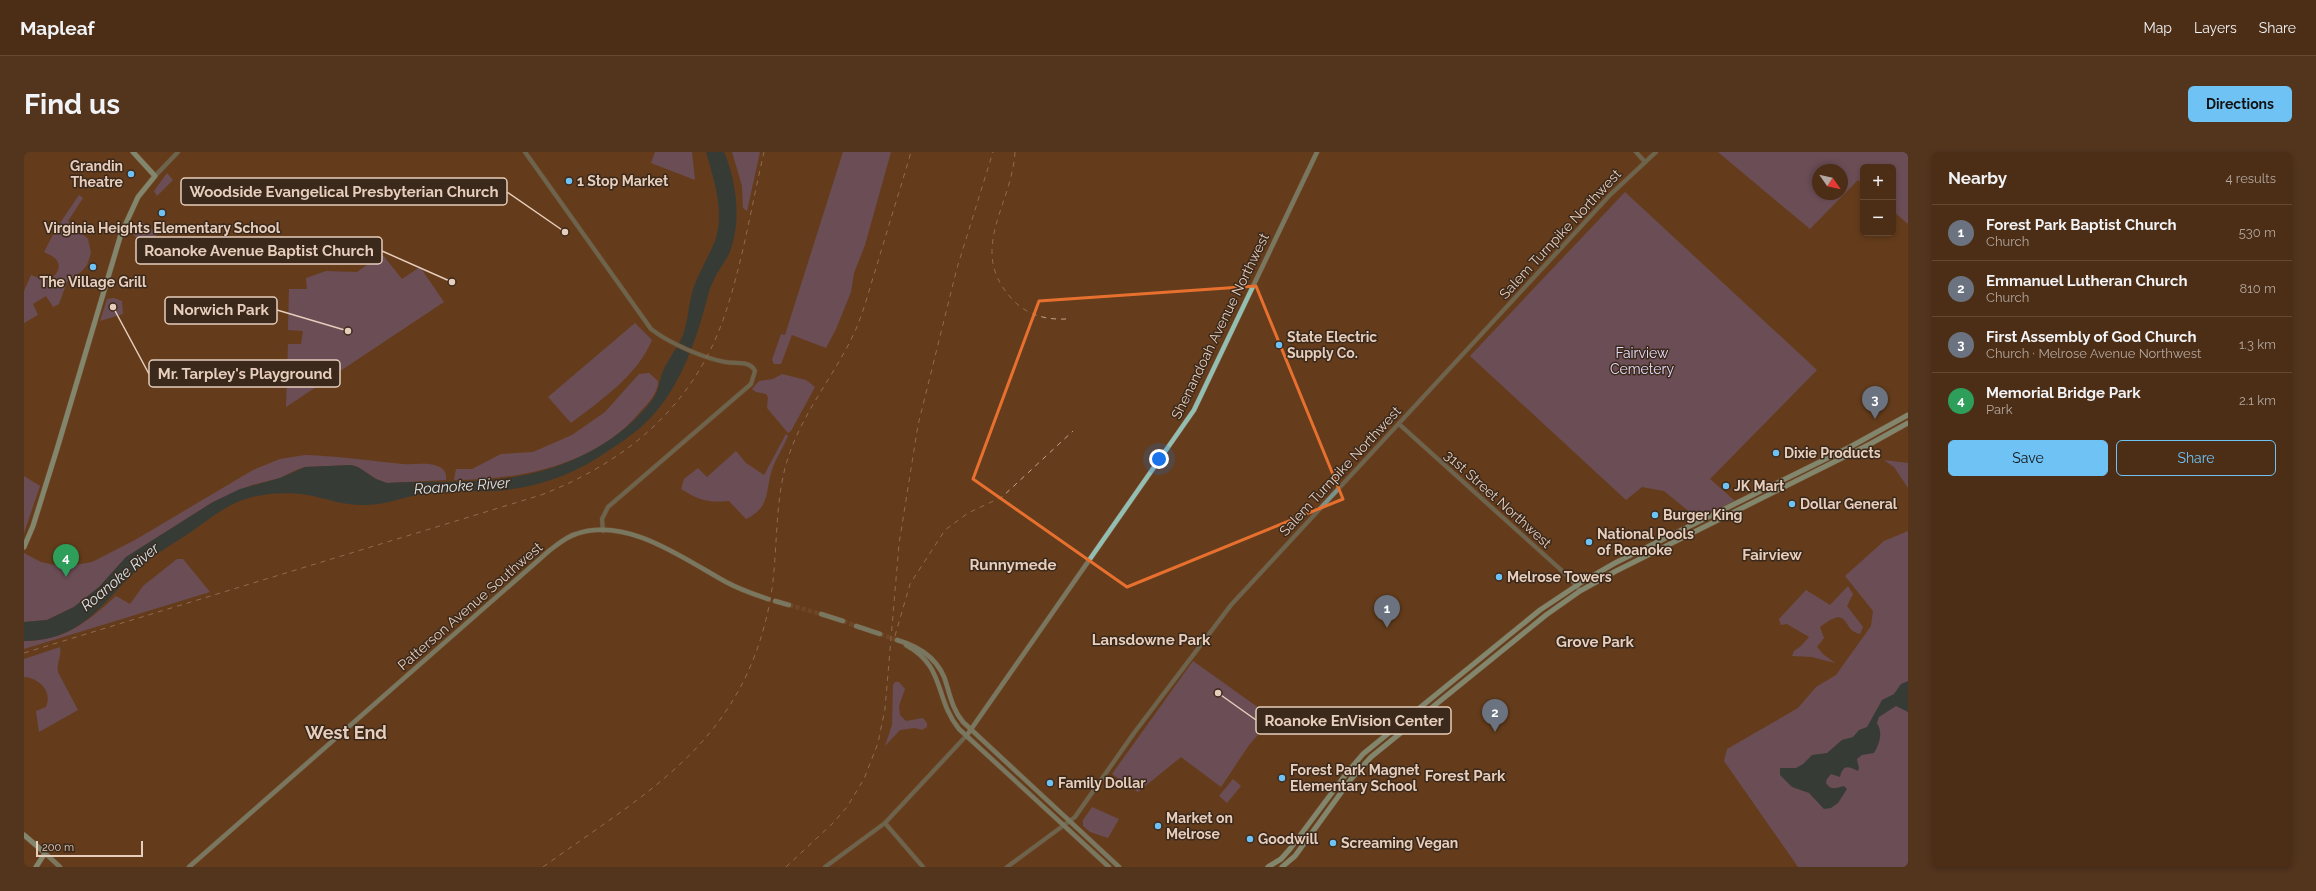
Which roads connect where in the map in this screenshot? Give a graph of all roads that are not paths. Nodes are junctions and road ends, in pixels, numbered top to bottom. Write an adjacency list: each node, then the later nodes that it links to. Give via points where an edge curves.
1 (133, 152): 8 (main road)
2 (178, 152): 8 (street)
3 (525, 152): 12 (street, via 646,324 672,342 723,362 748,364 755,371 751,384 608,507 602,519)
4 (1317, 152): 23 (main road, Shenandoah Avenue Northwest, via 1194,410)
5 (1636, 152): 7 (street)
6 (1656, 152): 7 (street, Salem Turnpike Northwest)
7 (1645, 162): 11 (street, Salem Turnpike Northwest, via 1610,195)
8 (155, 176): 13 (main road, via 138,197 121,234)
9 (1908, 415): 14 (main road, via 1850,447 1615,563)
10 (1908, 423): 15 (main road)
11 (1398, 424): 14 (street, 31st Street Northwest); 25 (street, Salem Turnpike Northwest, via 1231,605)
12 (603, 531): 16 (main road, Patterson Avenue Southwest, via 625,533 654,542 740,589); 33 (main road, Patterson Avenue Southwest, via 577,533 550,550)
13 (25, 544)
14 (1576, 586): 15 (street, 31st Street Northwest); 30 (main road, via 1540,610 1363,754 1290,849)
15 (1580, 591): 41 (main road, via 1546,615 1371,757 1351,778 1295,856)
16 (768, 599)
17 (774, 600): 18 (main road)
18 (788, 605)
19 (821, 614): 20 (main road)
20 (843, 621)
21 (856, 626): 22 (main road)
22 (880, 634)
23 (971, 730): 24 (main road, Shenandoah Avenue Northwest); 24 (main road, via 956,712 939,668 921,649 897,640 914,649 929,663 937,678 949,715); 25 (main road)
24 (966, 735): 26 (street, Shenandoah Avenue Northwest); 27 (main road)
25 (1070, 822): 27 (street, Salem Turnpike Northwest); 38 (main road)
26 (885, 823): 34 (street, Shenandoah Avenue Northwest); 35 (street)
27 (1064, 826): 36 (street, Salem Turnpike Northwest); 37 (main road)
28 (24, 835): 29 (main road)
29 (45, 853): 31 (main road); 32 (main road)
30 (1277, 861): 39 (main road); 40 (main road)
31 (36, 867)
32 (60, 867)
33 (189, 867)
34 (824, 867)
35 (923, 867)
36 (1007, 867)
37 (1109, 867)
38 (1119, 867)
39 (1268, 867)
40 (1279, 867)
41 (1282, 867)

